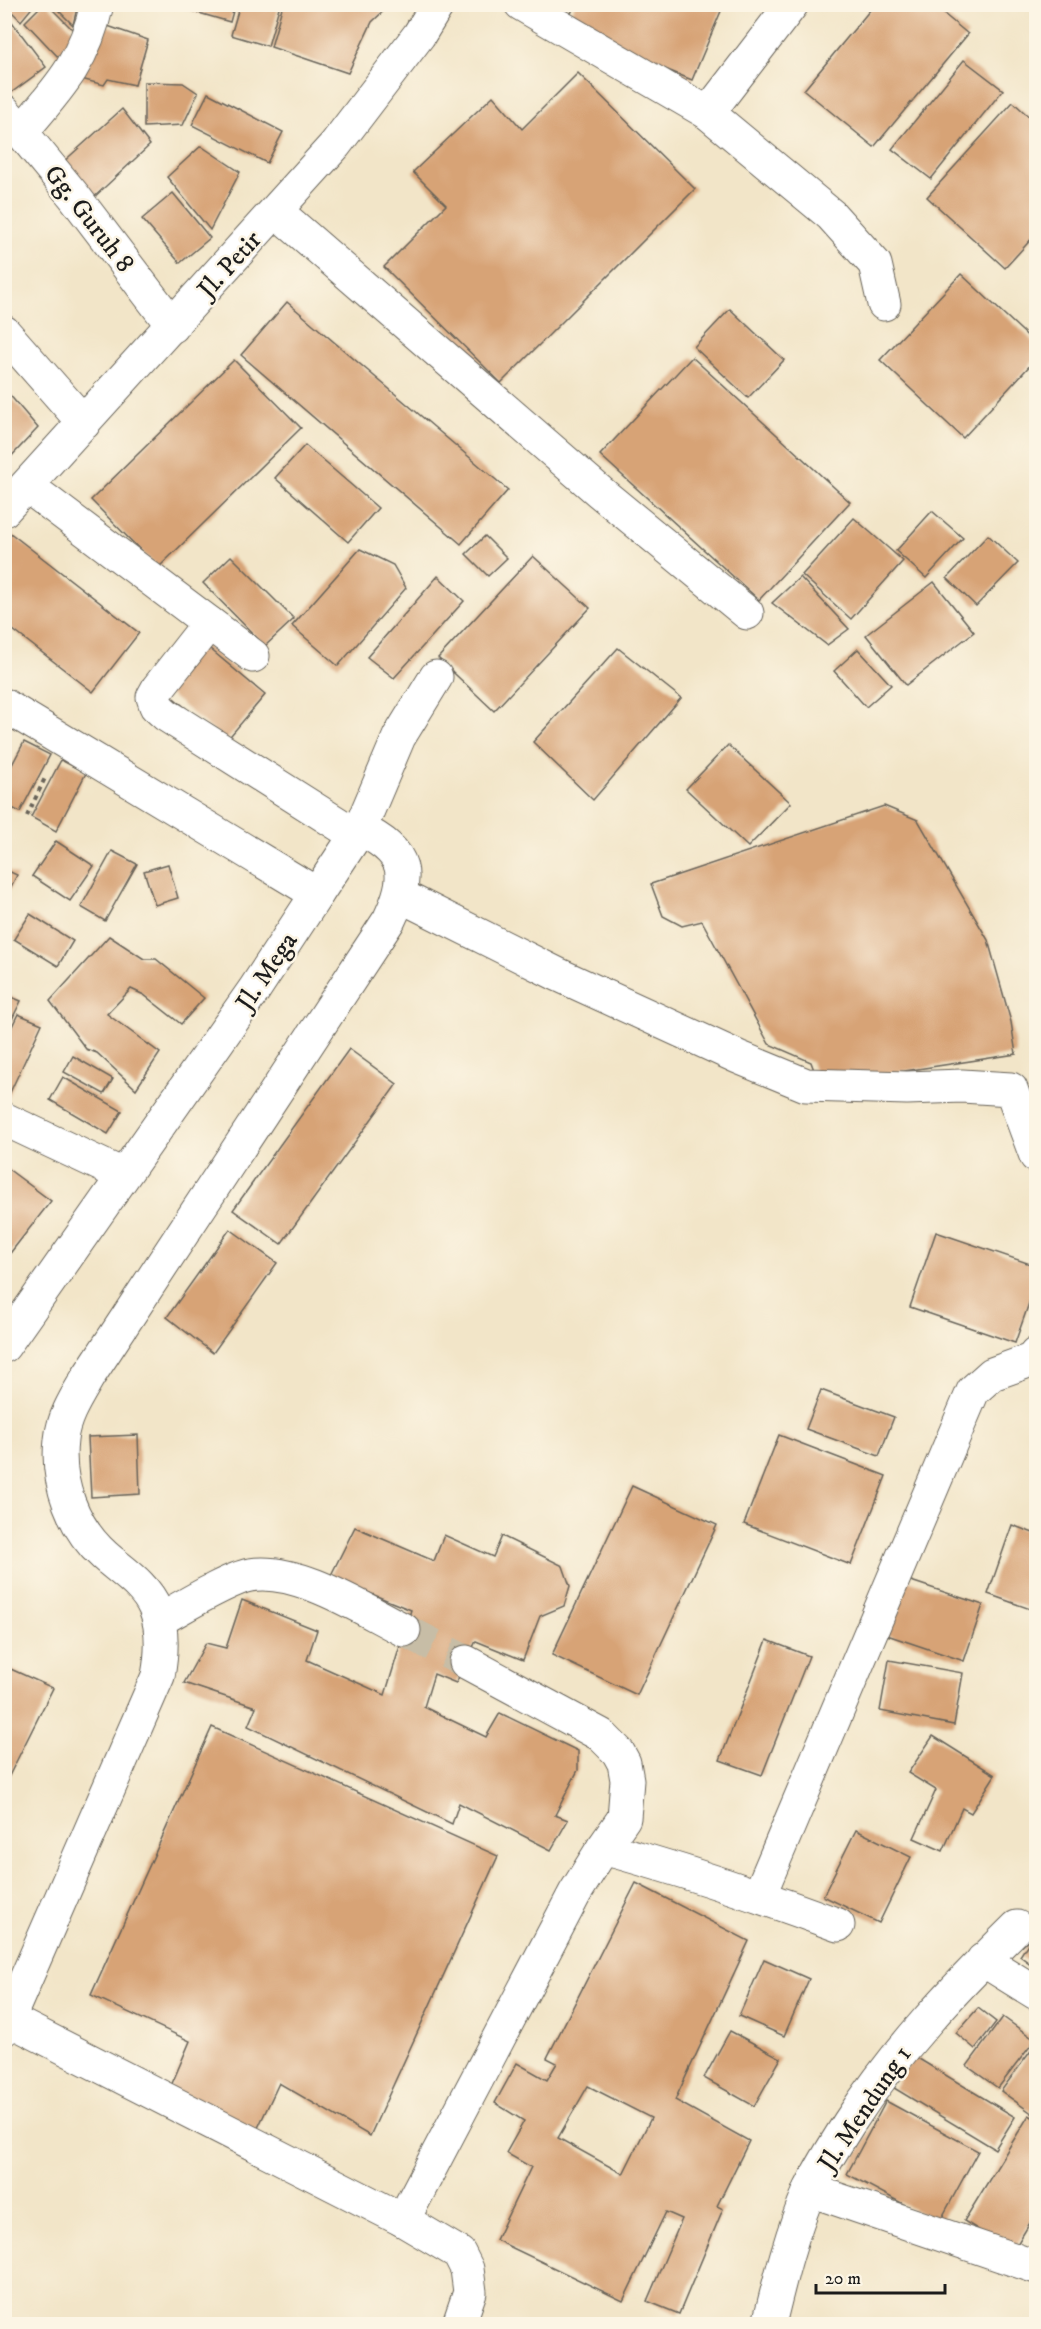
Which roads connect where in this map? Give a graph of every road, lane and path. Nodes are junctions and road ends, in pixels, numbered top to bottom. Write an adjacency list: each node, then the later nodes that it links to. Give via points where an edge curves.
1 (97, 4): 6 (street, via 74,67)
2 (438, 4): 7 (street, Jl. Petir, via 349,128)
3 (521, 4): 5 (street)
4 (792, 4): 5 (street)
5 (708, 113): 8 (street, via 831,215 875,264)
6 (13, 121): 9 (street, Gg. Guruh 8)
7 (276, 211): 9 (street, Jl. Petir); 14 (street, via 600,492)
8 (884, 304)
9 (173, 326): 11 (street, Jl. Petir)
10 (4, 332): 11 (street)
11 (84, 423): 12 (street, Jl. Petir)
12 (27, 486): 13 (street, Jl. Petir); 15 (street)
13 (4, 510)
14 (747, 613)
15 (209, 623): 16 (street); 19 (street, via 158,688 153,697 156,706)
16 (253, 656)
17 (436, 677): 19 (street, Jl. Mega, via 399,737)
18 (4, 705): 20 (street)
19 (358, 832): 20 (street, Jl. Mega); 21 (street, via 381,841 395,856 403,873)
20 (317, 894): 24 (street, Jl. Mega)
21 (401, 896): 23 (street, via 557,974 806,1085 1011,1089); 27 (street, via 70,1410 61,1438 61,1460 73,1515 86,1537 144,1590)
22 (4, 1119): 24 (street)
23 (1033, 1145)
24 (123, 1175): 25 (street, Jl. Mega)
25 (4, 1346)
26 (1036, 1354): 31 (street, via 992,1374 973,1391)
27 (159, 1620): 28 (street, via 250,1575 281,1575 305,1581); 36 (street, via 162,1658 158,1676)
28 (404, 1630)
29 (466, 1662): 30 (street, via 601,1735 618,1752 627,1780 624,1818)
30 (603, 1848): 31 (street); 38 (street, via 575,1893)
31 (759, 1896): 32 (street)
32 (838, 1925)
33 (1017, 1927): 34 (street, Jl. Mendung 1)
34 (983, 1960): 35 (street); 37 (street, Jl. Mendung 1, via 892,2061 833,2148)
35 (1036, 1993)
36 (6, 2021): 38 (street)
37 (810, 2190): 39 (street); 41 (street, Jl. Mendung 1, via 787,2252)
38 (403, 2220): 40 (street, via 459,2253 467,2269 470,2292)
39 (1036, 2267)
40 (459, 2325)
41 (768, 2325)

